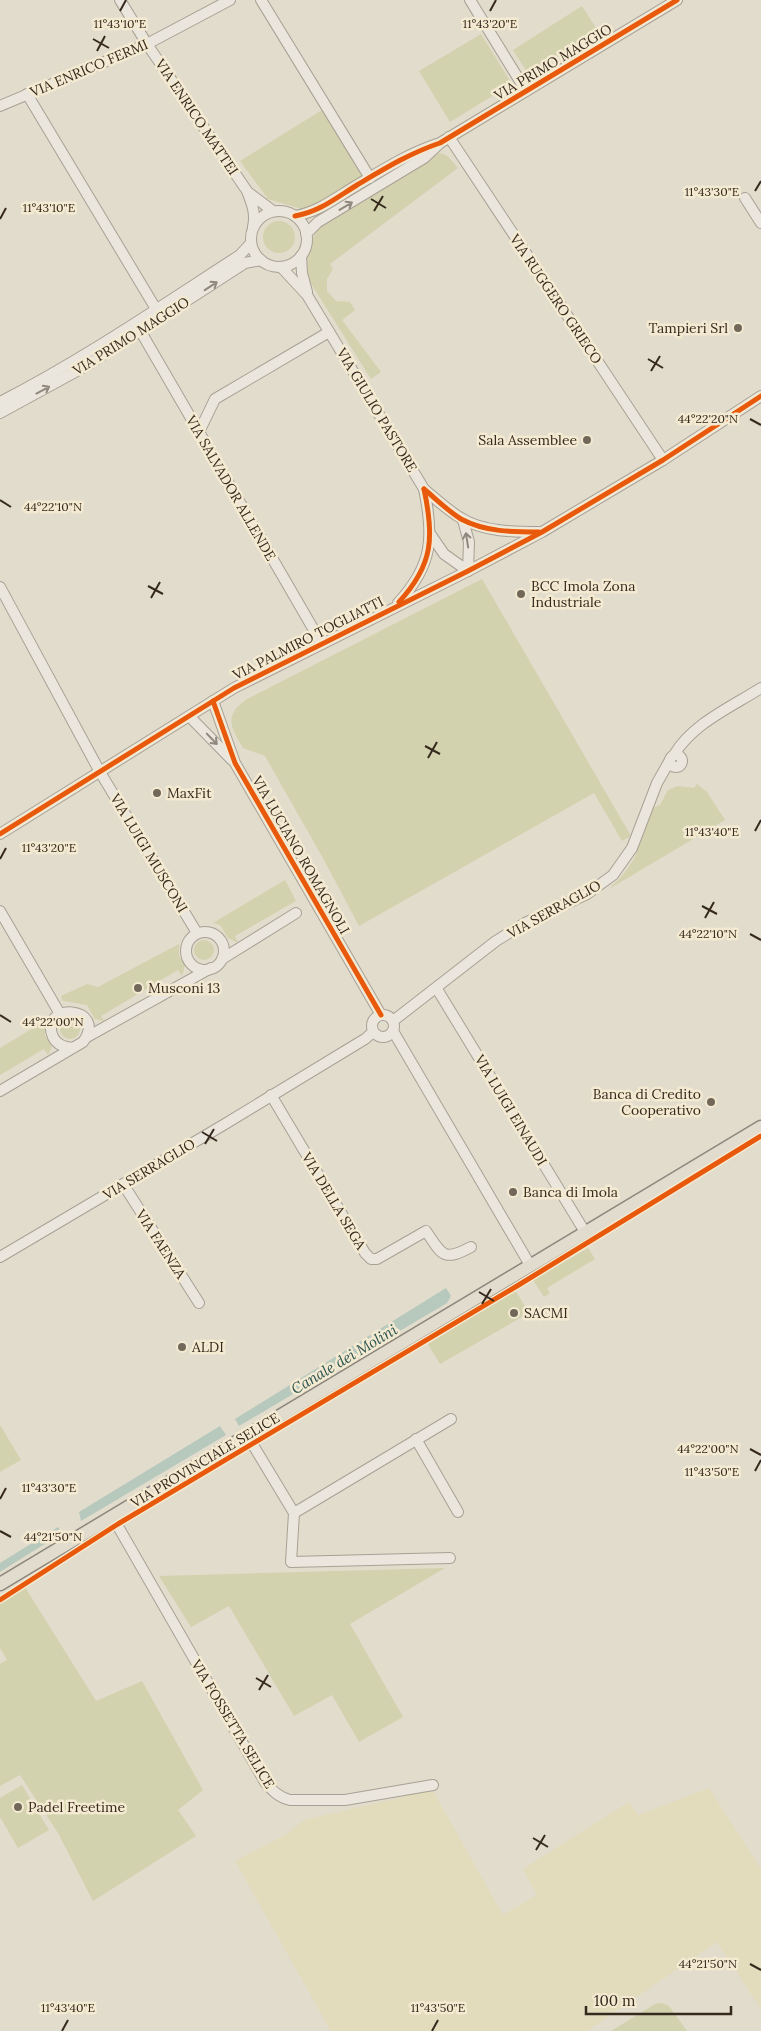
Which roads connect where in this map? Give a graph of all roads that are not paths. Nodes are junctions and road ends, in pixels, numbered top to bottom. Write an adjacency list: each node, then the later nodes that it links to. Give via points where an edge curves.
1 (120, 0): 6 (street, VIA ENRICO MATTEI)
2 (230, 0): 6 (street, VIA ENRICO FERMI)
3 (261, 0): 11 (street)
4 (470, 0): 7 (street)
5 (676, 0): 7 (street, VIA PRIMO MAGGIO)
6 (147, 44): 8 (street, VIA ENRICO FERMI); 12 (street, VIA ENRICO MATTEI)
7 (526, 91): 10 (street, VIA PRIMO MAGGIO)
8 (27, 94): 9 (street, VIA ENRICO FERMI); 24 (street)
9 (0, 106)
10 (445, 140): 11 (street, VIA PRIMO MAGGIO, via 417,151); 18 (street, VIA PRIMO MAGGIO, one-way to 10, via 318,222 424,158); 31 (street, VIA RUGGERO GRIECO)
11 (370, 178): 15 (street, VIA PRIMO MAGGIO, via 312,213)
12 (247, 191): 14 (street, VIA ENRICO MATTEI); 17 (street, VIA ENRICO MATTEI, via 253,204)
13 (745, 198): 16 (street)
14 (273, 212): 15 (street, VIA PRIMO MAGGIO, via 288,212); 17 (street, via 265,214)
15 (294, 216): 18 (street)
16 (761, 223)
17 (253, 227): 19 (street)
18 (306, 234): 20 (street, via 307,242)
19 (251, 242): 21 (street); 24 (street, VIA PRIMO MAGGIO, via 240,255)
20 (301, 256): 22 (street); 23 (street, VIA GIULIO PASTORE)
21 (261, 260): 22 (street); 25 (street, VIA PRIMO MAGGIO, one-way to 21, via 245,263)
22 (282, 267): 23 (street, VIA GIULIO PASTORE)
23 (307, 295): 26 (street, VIA GIULIO PASTORE)
24 (156, 309): 28 (street, VIA PRIMO MAGGIO)
25 (141, 332): 29 (street, VIA PRIMO MAGGIO, one-way to 25); 30 (street, VIA SALVADOR ALLENDE)
26 (329, 332): 30 (street, via 215,399); 32 (street, VIA GIULIO PASTORE)
27 (761, 396): 31 (street, VIA PALMIRO TOGLIATTI)
28 (0, 402)
29 (0, 413)
30 (199, 432): 39 (street, VIA SALVADOR ALLENDE)
31 (664, 460): 34 (street, VIA PALMIRO TOGLIATTI)
32 (424, 489): 33 (street, VIA GIULIO PASTORE); 35 (street, VIA GIULIO PASTORE)
33 (463, 520): 34 (street, VIA GIULIO PASTORE, via 495,530); 36 (street, one-way to 33, via 469,542)
34 (542, 532): 36 (street, VIA PALMIRO TOGLIATTI)
35 (431, 535): 36 (street, via 444,554); 38 (street, VIA GIULIO PASTORE, via 417,580)
36 (468, 571): 38 (street, VIA PALMIRO TOGLIATTI)
37 (0, 588): 44 (street, VIA LUIGI MUSCONI)
38 (395, 607): 39 (street, VIA PALMIRO TOGLIATTI)
39 (322, 644): 41 (street, VIA PALMIRO TOGLIATTI)
40 (761, 688): 51 (street, VIA SERRAGLIO, via 689,736 656,783 632,848 612,875 587,894 525,923 496,941)
41 (213, 701): 42 (street, VIA PALMIRO TOGLIATTI); 43 (street, VIA LUCIANO ROMAGNOLI)
42 (189, 716): 43 (street, VIA LUCIANO ROMAGNOLI, one-way to 43); 44 (street, VIA PALMIRO TOGLIATTI)
43 (235, 763): 53 (street, VIA LUCIANO ROMAGNOLI)
44 (100, 772): 45 (street, VIA PALMIRO TOGLIATTI); 48 (street, VIA LUIGI MUSCONI)
45 (0, 834)
46 (0, 911): 52 (street)
47 (296, 913): 49 (street)
48 (197, 934): 49 (street, via 216,936 223,946); 50 (street, via 188,942 188,961 198,968)
49 (222, 958): 50 (street)
50 (211, 968): 56 (street)
51 (437, 989): 54 (street, VIA SERRAGLIO); 62 (street, VIA LUIGI EINAUDI)
52 (60, 1014): 56 (street, via 72,1011 82,1016 88,1026); 57 (street, via 53,1023 53,1036 60,1045)
53 (381, 1016): 54 (street, via 388,1017); 55 (street, VIA SERRAGLIO, via 372,1022)
54 (393, 1026): 55 (street, via 384,1038); 65 (street)
55 (373, 1032): 59 (street, VIA SERRAGLIO)
56 (87, 1037): 57 (street)
57 (73, 1048): 58 (street)
58 (0, 1091)
59 (271, 1095): 61 (street, VIA SERRAGLIO); 63 (street, VIA DELLA SEGA, via 371,1259 377,1259 426,1231 437,1248 448,1256)
60 (761, 1126): 62 (main road, VIA PROVINCIALE SELICE)
61 (123, 1184): 64 (street, VIA SERRAGLIO); 66 (street, VIA FAENZA)
62 (585, 1232): 65 (main road, VIA PROVINCIALE SELICE)
63 (471, 1247)
64 (0, 1257)
65 (530, 1265): 68 (main road, VIA PROVINCIALE SELICE)
66 (199, 1304)
67 (451, 1419): 69 (street)
68 (247, 1435): 71 (street); 72 (main road, VIA PROVINCIALE SELICE)
69 (416, 1439): 70 (street); 71 (street)
70 (458, 1512)
71 (294, 1513): 73 (street, via 291,1562)
72 (112, 1516): 74 (main road, VIA PROVINCIALE SELICE); 75 (street, VIA FOSSETTA SELICE, via 274,1793 290,1800 345,1800)
73 (450, 1558)
74 (0, 1584)
75 (433, 1785)

